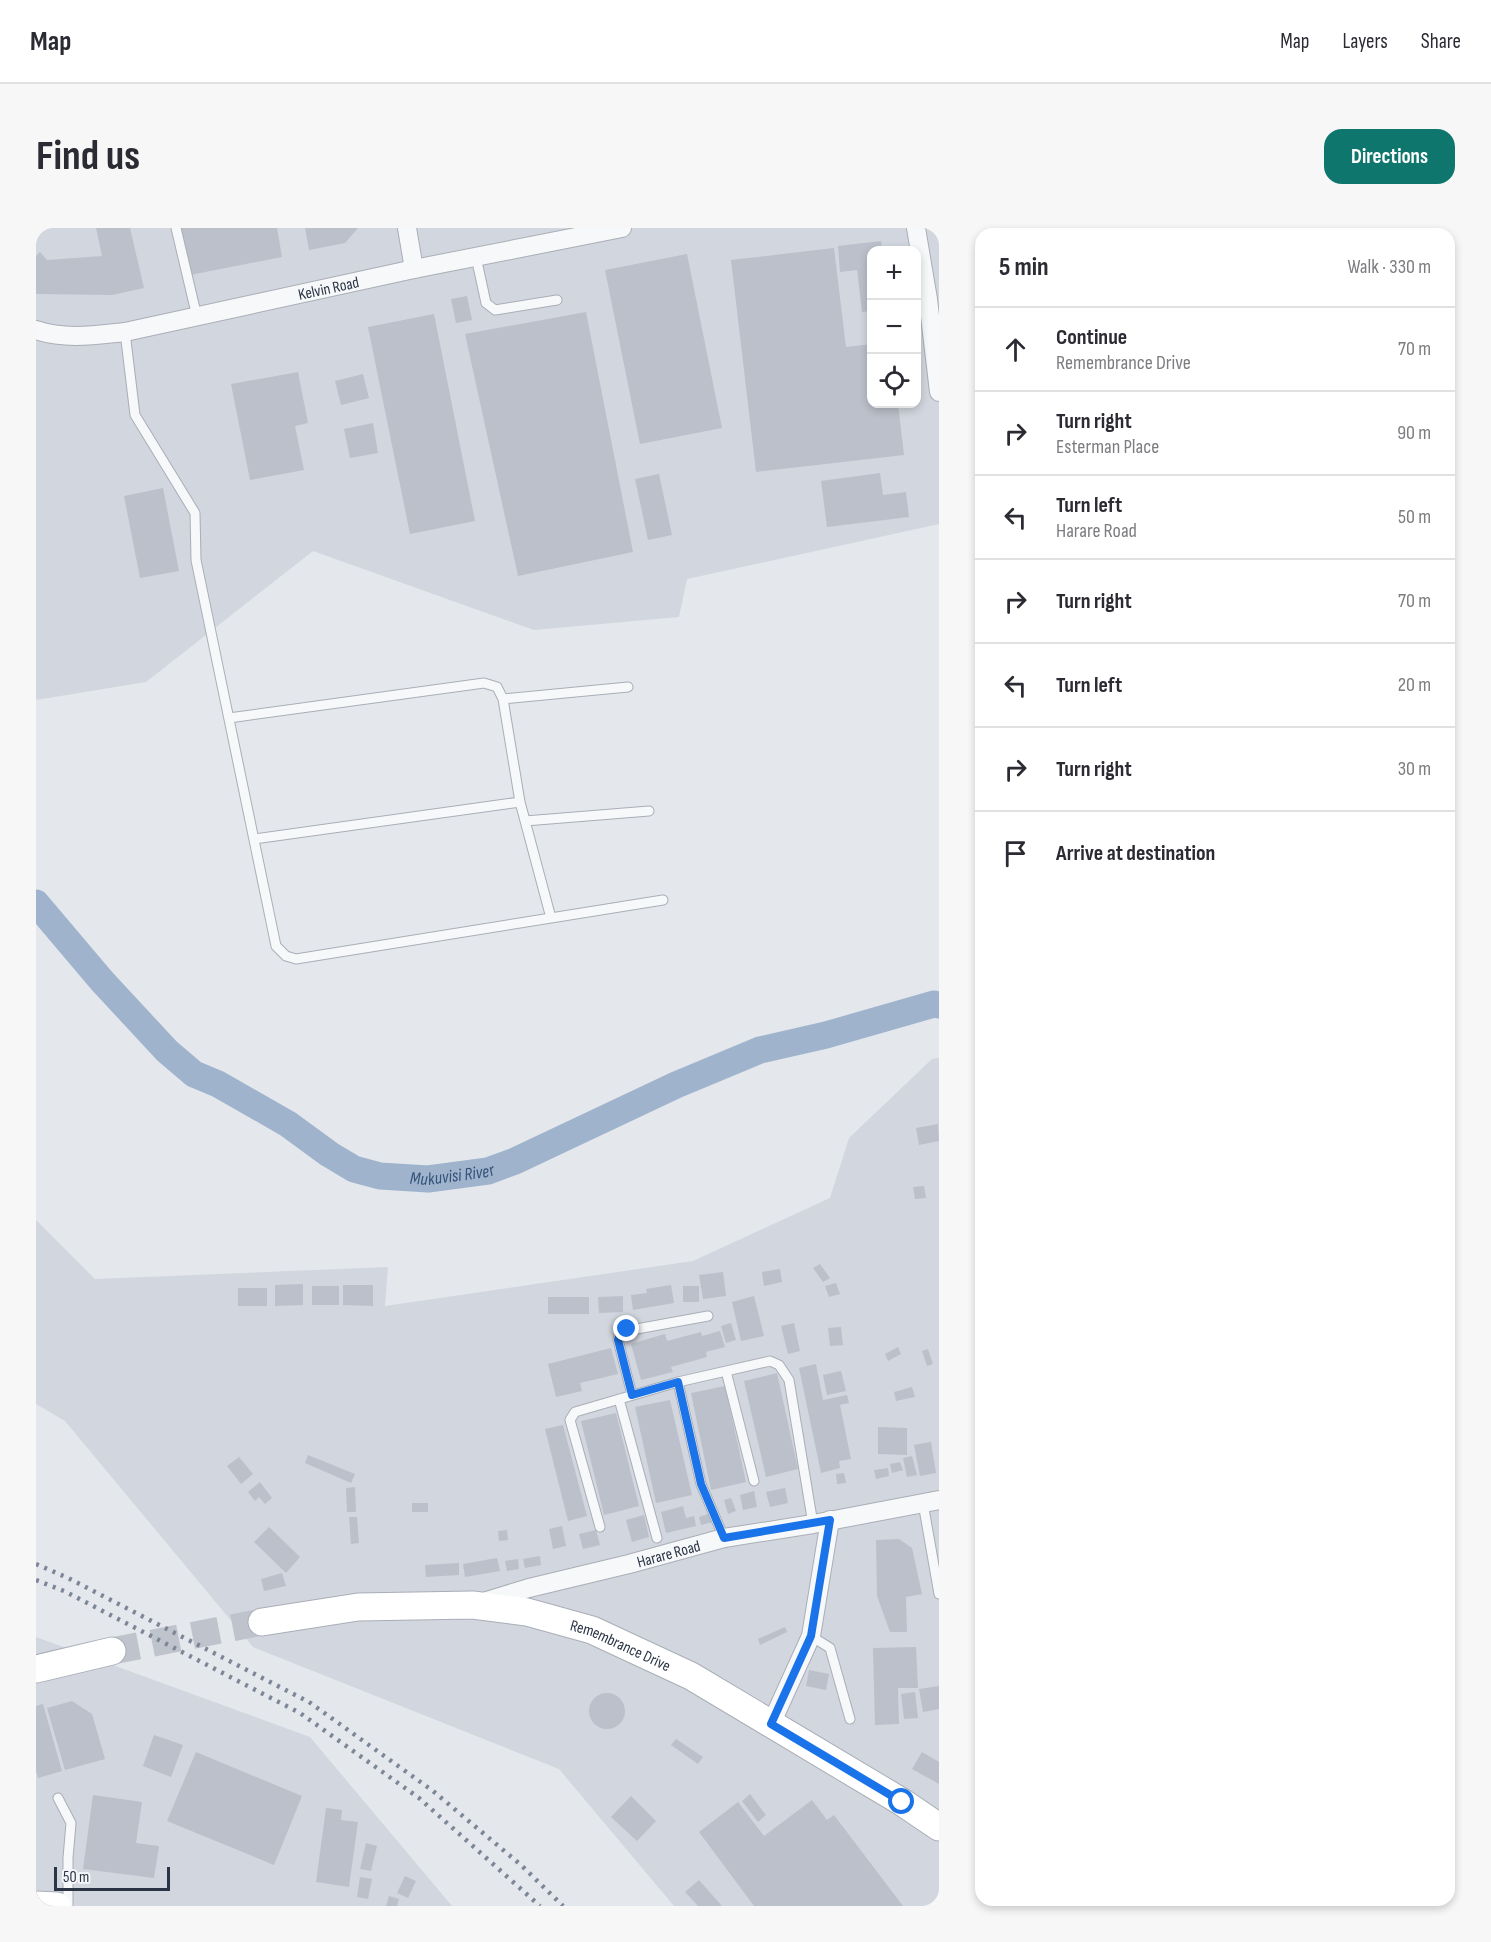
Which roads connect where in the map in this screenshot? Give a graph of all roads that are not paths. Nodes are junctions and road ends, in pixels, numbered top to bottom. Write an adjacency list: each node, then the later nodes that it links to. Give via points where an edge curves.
1 (176, 228): 9 (lane)
2 (406, 228): 6 (street)
3 (622, 228): 5 (street, Kelvin Road)
4 (916, 228): 7 (street)
5 (476, 257): 6 (street, Kelvin Road); 8 (lane, via 486,303 495,310)
6 (414, 269): 9 (street, Kelvin Road)
7 (933, 298): 12 (street)
8 (557, 300)
9 (197, 317): 11 (street, Kelvin Road)
10 (36, 330): 11 (street, Kelvin Road, via 79,336)
11 (125, 332): 15 (lane, via 135,415 195,513 196,560)
12 (939, 392)
13 (628, 687): 14 (lane)
14 (503, 699): 15 (lane, via 497,687 483,683); 16 (lane)
15 (229, 718): 19 (lane)
16 (520, 802): 18 (lane); 19 (lane)
17 (649, 811): 18 (lane)
18 (525, 821): 21 (lane)
19 (254, 839): 21 (lane, via 276,946 296,959)
20 (663, 900): 21 (lane)
21 (551, 918)
22 (708, 1316): 25 (lane, via 620,1332 618,1340)
23 (726, 1371): 24 (lane); 27 (lane); 29 (lane, via 770,1361 779,1365 789,1380)
24 (678, 1382): 25 (lane); 32 (lane, via 701,1484)
25 (632, 1395): 26 (lane)
26 (619, 1399): 30 (lane, via 575,1412 570,1420); 31 (lane)
27 (754, 1481)
28 (931, 1502): 29 (street, Harare Road); 33 (lane)
29 (821, 1522): 32 (street, Harare Road); 36 (street)
30 (600, 1527)
31 (657, 1538)
32 (724, 1538): 34 (street, Harare Road)
33 (939, 1594)
34 (473, 1605): 35 (street, Remembrance Drive, via 358,1606); 40 (street, Remembrance Drive, via 526,1612 592,1630 691,1676)
35 (262, 1622)
36 (811, 1636): 39 (lane, via 830,1648); 40 (street)
37 (112, 1651): 38 (street)
38 (36, 1669)
39 (850, 1719)
40 (771, 1724): 42 (street, Remembrance Drive)
41 (58, 1798): 45 (lane, via 71,1823)
42 (939, 1827)
43 (36, 1905): 44 (street)
44 (57, 1906)
45 (68, 1906)

